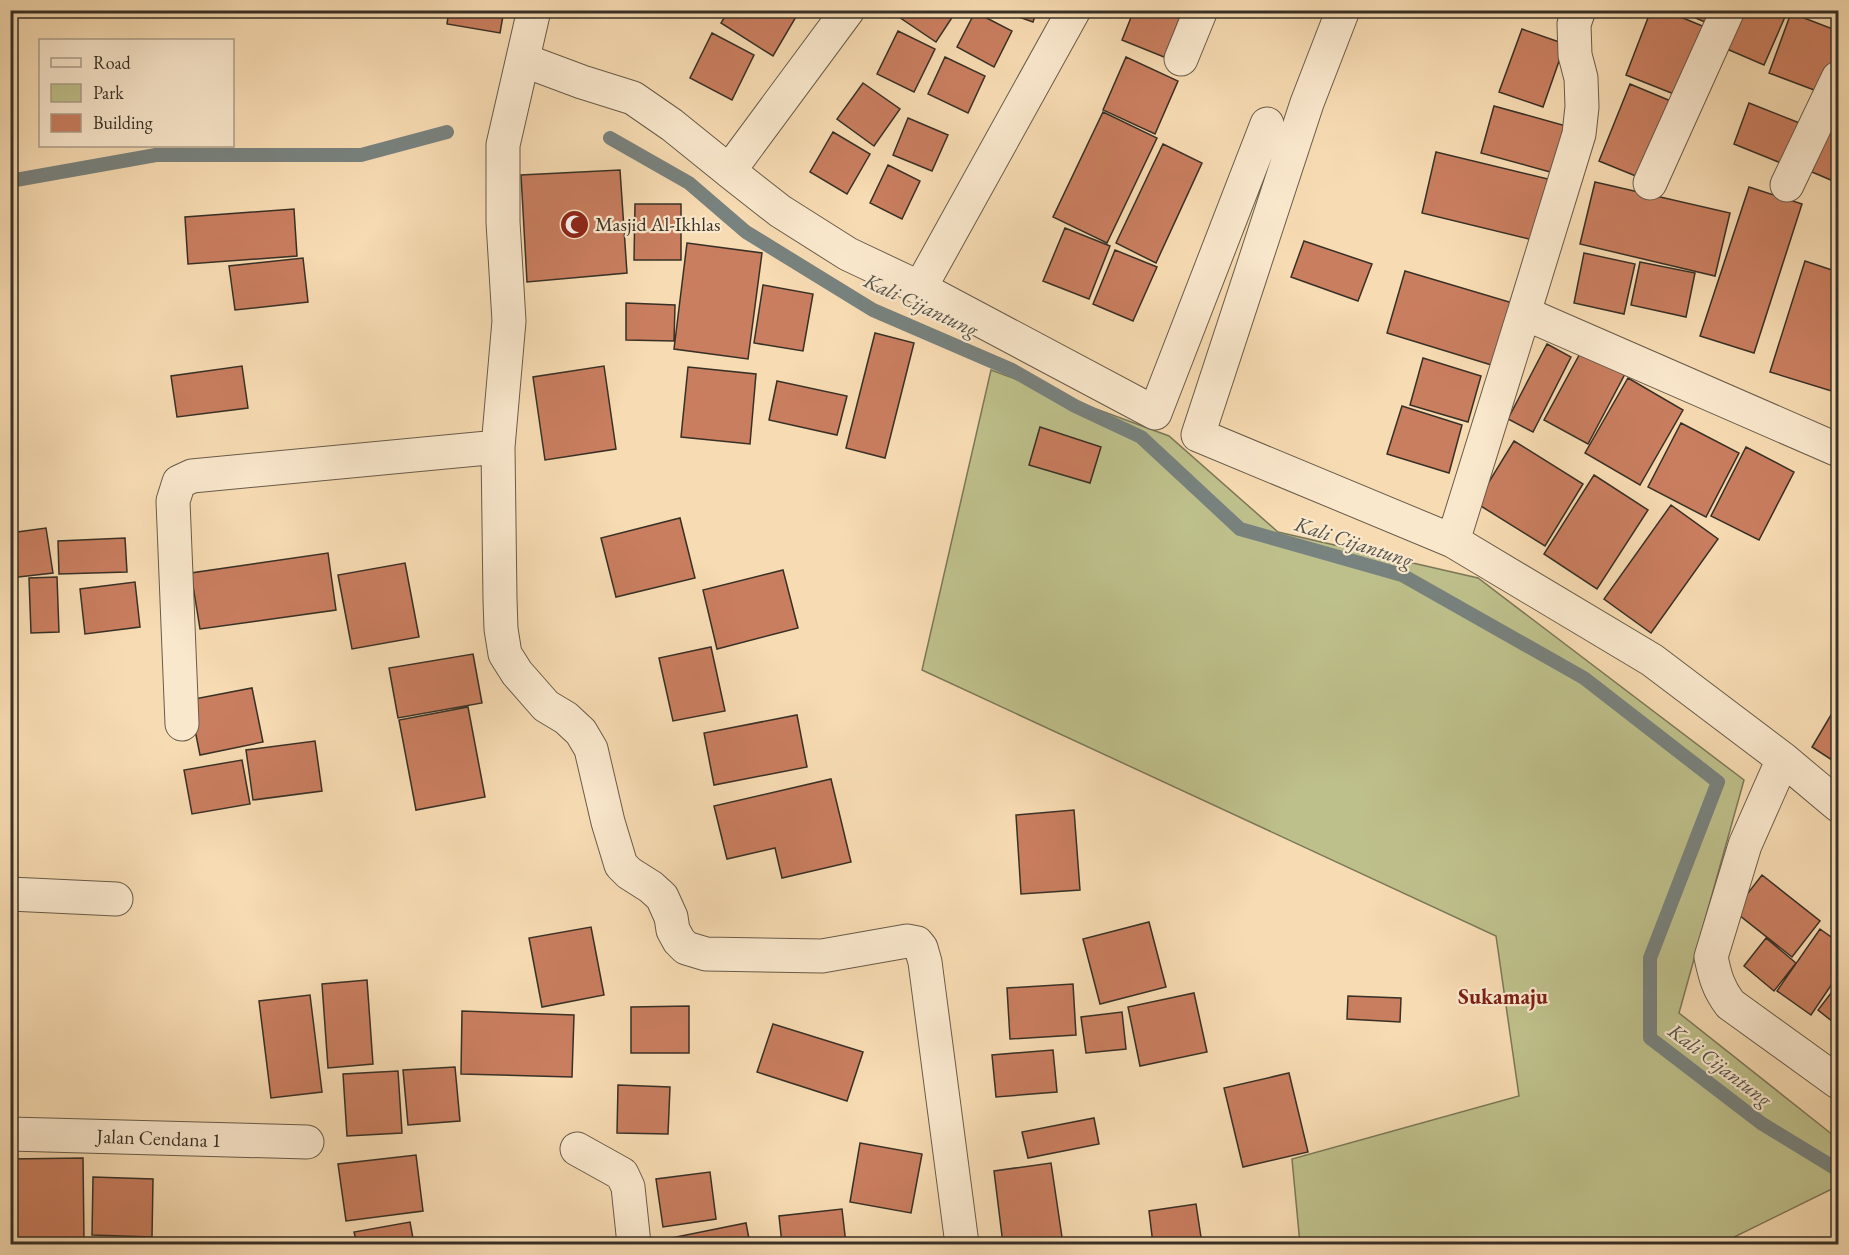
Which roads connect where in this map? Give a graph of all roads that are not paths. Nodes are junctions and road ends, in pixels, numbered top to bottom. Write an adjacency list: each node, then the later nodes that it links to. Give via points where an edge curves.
1 (534, 10): 9 (street)
2 (848, 10): 12 (street)
3 (1074, 10): 15 (street)
4 (1201, 10): 8 (street)
5 (1343, 10): 19 (street, via 1307,103 1198,435)
6 (1579, 10): 16 (street, via 1574,24 1575,56 1581,78 1579,134)
7 (1728, 10): 13 (street)
8 (1181, 59)
9 (520, 72): 12 (street, via 582,82 633,98); 17 (street, via 503,146 509,321)
10 (1839, 78): 14 (street)
11 (1267, 124): 15 (street, via 1155,413)
12 (729, 171): 15 (street, via 780,212 848,254)
13 (1650, 183)
14 (1787, 185)
15 (920, 288)
16 (1524, 313): 18 (street); 19 (street)
17 (498, 447): 20 (street, via 192,476 179,482 172,501); 30 (street, via 501,629 505,654 546,706 581,732 591,749 621,866 662,897 679,941 686,948 706,954 761,956 822,956 907,941 921,948)
18 (1839, 450)
19 (1453, 542): 21 (street, via 1652,660)
20 (182, 724)
21 (1783, 759): 22 (street); 25 (street, via 1745,844 1711,957 1714,975 1730,1004)
22 (1839, 805)
23 (10, 894): 24 (street)
24 (116, 899)
25 (1839, 1082)
26 (10, 1134): 27 (street, Jalan Cendana 1)
27 (307, 1142)
28 (578, 1149): 29 (street, via 622,1174 628,1187)
29 (634, 1245)
30 (962, 1245)

